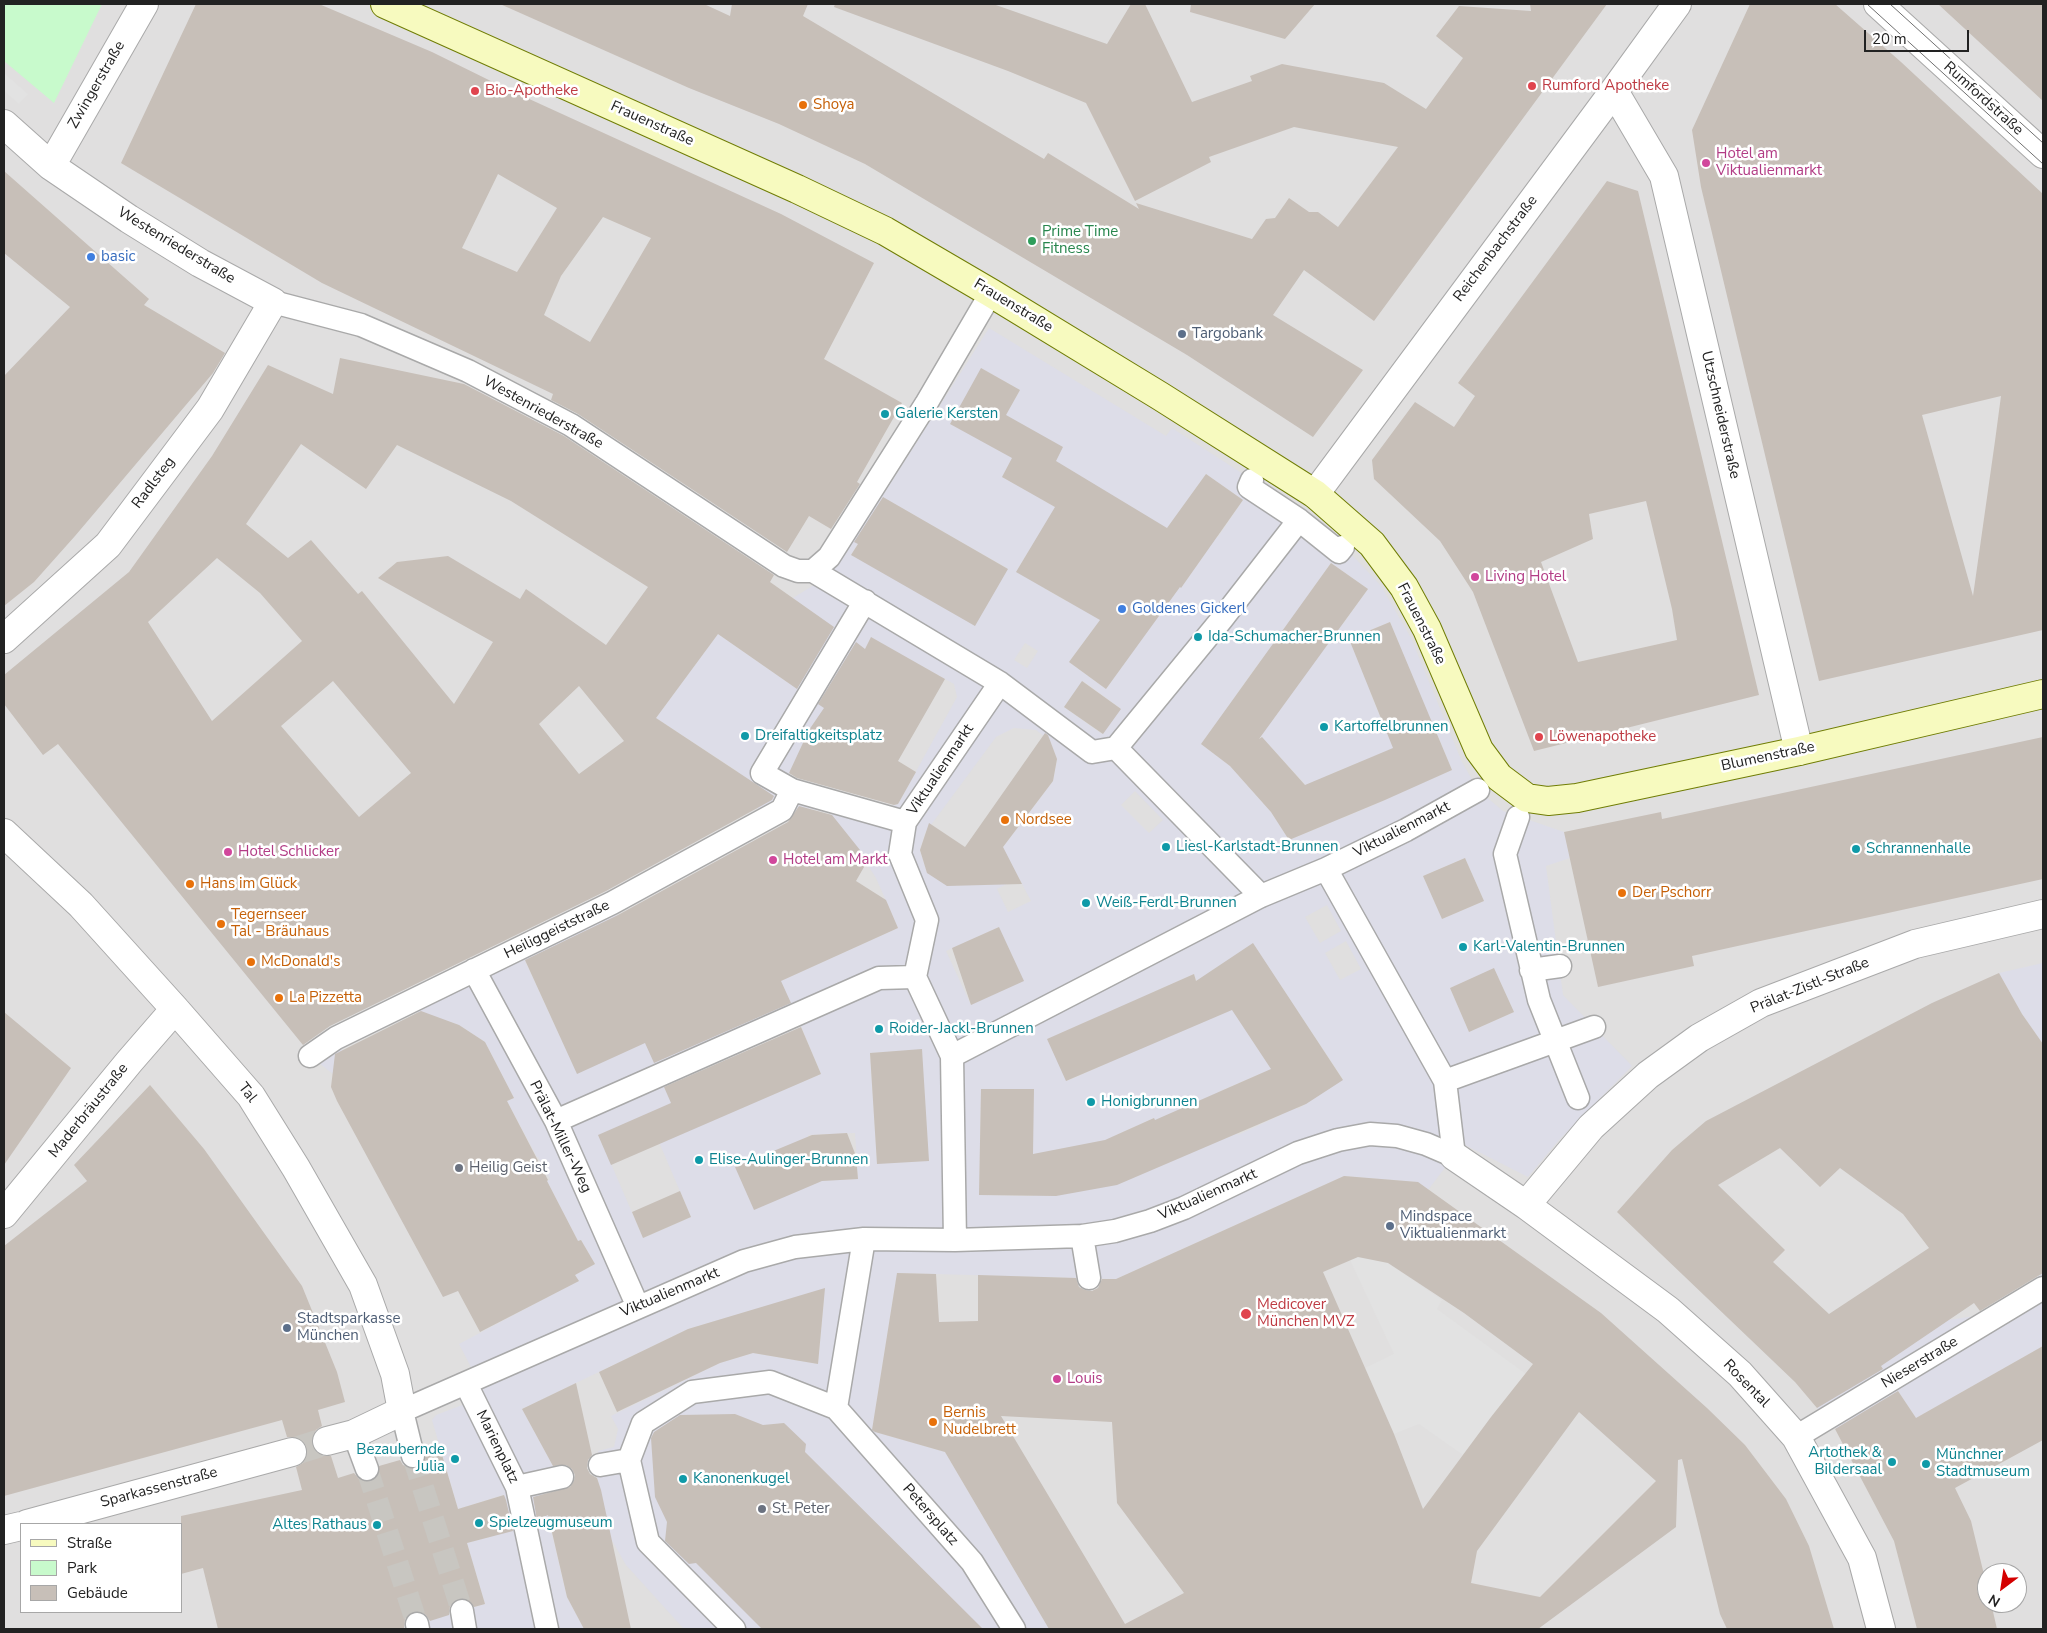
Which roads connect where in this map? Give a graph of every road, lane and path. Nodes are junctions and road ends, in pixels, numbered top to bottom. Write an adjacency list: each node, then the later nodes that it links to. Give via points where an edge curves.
1 (144, 4): 8 (street, Zwingerstraße)
2 (385, 4): 9 (main road, Frauenstraße, via 796,188 884,231)
3 (1676, 4): 5 (street, Reichenbachstraße)
4 (1878, 4): 7 (street, Rumfordstraße)
5 (1614, 91): 12 (street, Reichenbachstraße); 21 (street, Utzschneiderstraße, via 1664,176)
6 (4, 124): 8 (street, Westenriederstraße)
7 (2043, 154)
8 (51, 166): 10 (street, Westenriederstraße, via 200,263)
9 (991, 293): 12 (main road, Frauenstraße); 15 (street, via 926,404 829,557)
10 (273, 302): 15 (street, Westenriederstraße, via 361,325 468,371 571,425 784,566 798,571); 17 (street, Radlsteg, via 210,409 108,545)
11 (1252, 480): 13 (street, via 1249,487)
12 (1315, 494): 22 (main road, Frauenstraße, via 1372,544 1404,587 1427,629 1479,750)
13 (1299, 520): 14 (street, via 1339,552); 20 (street)
14 (1343, 547)
15 (813, 571): 16 (street)
16 (865, 601): 18 (street); 23 (street, via 762,773)
17 (4, 639)
18 (1000, 683): 20 (street, via 1092,752); 25 (street, Viktualienmarkt)
19 (2043, 694): 21 (main road, Blumenstraße)
20 (1116, 748): 28 (street)
21 (1799, 751): 22 (main road, Blumenstraße, via 1577,798 1548,801 1527,798)
22 (1488, 783): 27 (street, Viktualienmarkt, via 1406,830)
23 (792, 790): 25 (street); 31 (street, Heiliggeiststraße, via 782,810 612,903)
24 (1518, 817): 32 (street, via 1506,854)
25 (905, 822): 33 (street, Viktualienmarkt, via 900,854 927,920)
26 (4, 833): 34 (street, Tal, via 81,905)
27 (1326, 869): 28 (street, Viktualienmarkt); 39 (street)
28 (1262, 896): 38 (street, Viktualienmarkt)
29 (2043, 914): 43 (street, Prälat-Zistl-Straße, via 1915,944 1761,1003 1699,1038 1634,1087 1584,1133)
30 (1560, 966): 32 (street)
31 (474, 970): 37 (street, Heiliggeiststraße, via 336,1038); 41 (street, Prälat-Miller-Weg)
32 (1531, 970): 36 (street, via 1539,1000)
33 (915, 977): 38 (street); 41 (street, via 879,978)
34 (176, 1009): 44 (street, Maderbräustraße, via 128,1062); 53 (street, Tal, via 251,1096 330,1225 363,1285 395,1374)
35 (1594, 1027): 36 (street)
36 (1556, 1040): 39 (street); 40 (street)
37 (310, 1056)
38 (952, 1056): 47 (street)
39 (1445, 1081): 42 (street)
40 (1578, 1098)
41 (556, 1121): 50 (street, Prälat-Miller-Weg)
42 (1454, 1156): 43 (street, Viktualienmarkt); 45 (street, Viktualienmarkt, via 1397,1136 1370,1134 1338,1140 1298,1153 1175,1211 1114,1231)
43 (1526, 1205): 55 (street, Rosental, via 1668,1310 1740,1374)
44 (4, 1214)
45 (1082, 1236): 47 (street, Viktualienmarkt); 48 (street)
46 (864, 1239): 47 (street, Viktualienmarkt); 50 (street, Viktualienmarkt, via 795,1247 744,1261); 52 (street)
47 (954, 1240)
48 (1089, 1278)
49 (2043, 1288): 55 (street, Nieserstraße)
50 (638, 1307): 51 (street, Viktualienmarkt)
51 (466, 1384): 53 (street, Viktualienmarkt); 63 (street, Marienplatz)
52 (836, 1408): 59 (street, Petersplatz, via 770,1382 692,1392 643,1423); 69 (street, Petersplatz, via 972,1562)
53 (402, 1411): 54 (street); 58 (street)
54 (354, 1434): 56 (street); 61 (street)
55 (1796, 1437): 70 (street, Rosental, via 1862,1558)
56 (327, 1441)
57 (292, 1452): 64 (street, Sparkassenstraße)
58 (412, 1456)
59 (629, 1460): 60 (street); 68 (street, via 648,1542)
60 (600, 1465)
61 (367, 1469)
62 (562, 1477): 63 (street)
63 (518, 1487): 67 (street, Marienplatz)
64 (31, 1523)
65 (20, 1526): 66 (street)
66 (4, 1530)
67 (547, 1629)
68 (734, 1629)
69 (1014, 1629)
70 (1881, 1629)

